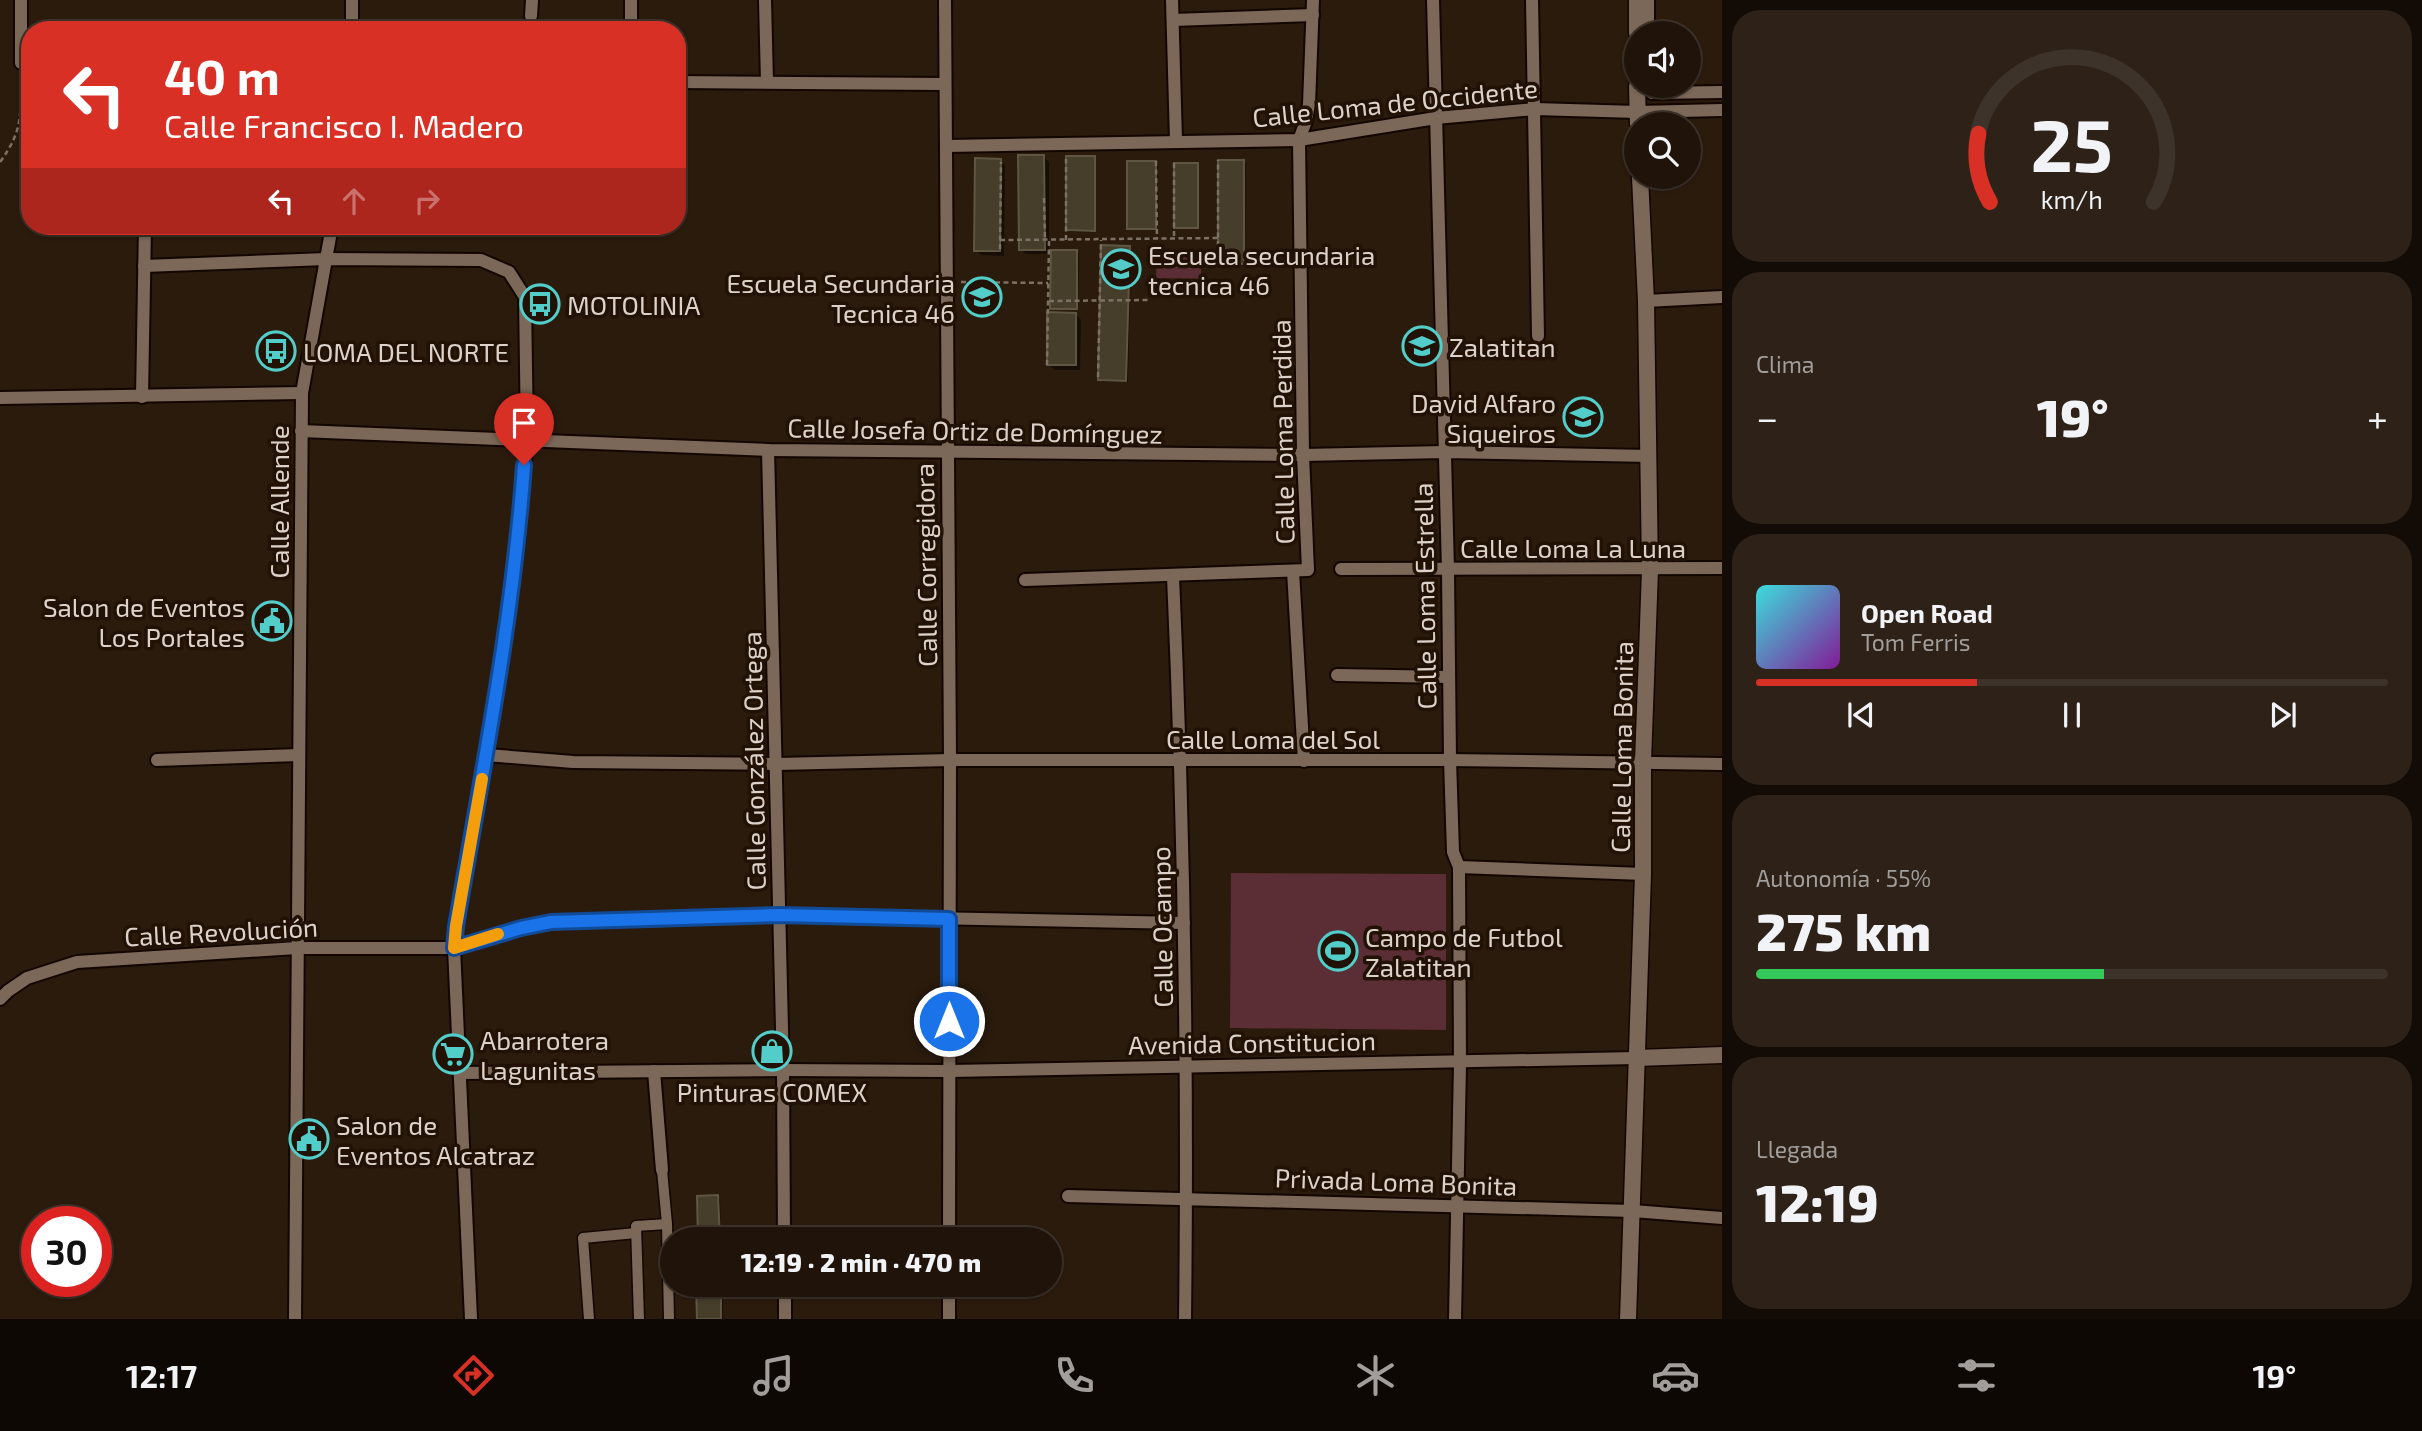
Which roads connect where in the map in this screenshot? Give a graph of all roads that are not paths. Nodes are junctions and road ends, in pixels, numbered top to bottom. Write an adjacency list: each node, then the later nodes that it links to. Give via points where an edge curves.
1 (21, 0): 16 (street)
2 (352, 0): 17 (street)
3 (532, 0): 14 (street)
4 (631, 0): 18 (street)
5 (765, 0): 22 (street)
6 (945, 0): 23 (street, Calle Corregidora)
7 (1172, 0): 15 (street)
8 (1313, 0): 13 (street, Calle Loma Perdida)
9 (1433, 0): 30 (street, Calle Loma Estrella)
10 (1532, 0): 26 (street)
11 (1637, 0): 19 (street)
12 (1648, 0): 20 (street)
13 (1314, 15): 15 (street); 31 (street, Calle Loma Perdida, via 1307,121)
14 (531, 16)
15 (1173, 20): 32 (street)
16 (23, 21)
17 (352, 21)
18 (631, 21)
19 (1637, 21)
20 (1648, 21)
21 (686, 82): 22 (street)
22 (767, 82): 23 (street)
23 (945, 84): 33 (street, Calle Corregidora)
24 (1722, 92): 25 (street)
25 (1701, 94)
26 (1535, 109): 29 (street, Calle Loma de Occidente); 30 (street, Calle Loma de Occidente); 41 (street)
27 (1722, 110): 28 (street, Calle Loma de Occidente)
28 (1701, 112)
29 (1624, 117)
30 (1436, 118): 31 (street, Calle Loma de Occidente); 48 (street, Calle Loma Estrella)
31 (1299, 140): 32 (street, Calle Loma de Occidente); 50 (street, Calle Loma Perdida)
32 (1176, 141): 33 (street, Calle Loma de Occidente)
33 (946, 146): 49 (street, Calle Corregidora)
34 (1641, 189): 40 (street, Calle Loma Bonita)
35 (145, 235): 38 (street)
36 (330, 235): 37 (street, Calle Allende)
37 (326, 259): 38 (street); 42 (street, Calle Allende); 46 (street, via 481,260 509,272 525,297)
38 (144, 266): 43 (street)
39 (1722, 297): 40 (street)
40 (1646, 301): 51 (street, Calle Loma Bonita)
41 (1538, 336)
42 (302, 393): 43 (street); 45 (street, Calle Allende)
43 (142, 397): 44 (street)
44 (0, 398)
45 (301, 431): 46 (street, Calle Josefa Ortiz de Domínguez); 61 (street, Calle Allende)
46 (527, 438): 47 (street, Calle Josefa Ortiz de Domínguez); 62 (street, via 518,544)
47 (768, 450): 49 (street, Calle Josefa Ortiz de Domínguez); 70 (street, Calle González Ortega)
48 (1444, 452): 50 (street, Calle Josefa Ortiz de Domínguez); 51 (street, Calle Josefa Ortiz de Domínguez); 54 (street, Calle Loma Estrella)
49 (946, 453): 50 (street, Calle Josefa Ortiz de Domínguez); 64 (street, Calle Corregidora)
50 (1303, 455): 56 (street, Calle Loma Perdida, via 1308,570)
51 (1650, 456): 55 (street, Calle Loma Bonita)
52 (1722, 568): 55 (street, Calle Loma La Luna)
53 (1341, 569): 54 (street, Calle Loma La Luna)
54 (1448, 570): 55 (street, Calle Loma La Luna); 60 (street, Calle Loma Estrella)
55 (1650, 570): 68 (street, Calle Loma Bonita)
56 (1293, 571): 57 (street); 67 (street, Calle Loma Perdida)
57 (1173, 576): 58 (street); 66 (street, Calle Ocampo)
58 (1025, 580)
59 (1337, 675): 60 (street)
60 (1449, 677): 65 (street, Calle Loma Estrella)
61 (299, 755): 63 (street); 76 (street, Calle Allende)
62 (486, 755): 70 (street, Calle Loma del Sol, via 573,762); 77 (street)
63 (157, 760)
64 (950, 760): 66 (street, Calle Loma del Sol); 70 (street, Calle Loma del Sol); 74 (street, Calle Corregidora)
65 (1450, 760): 67 (street, Calle Loma del Sol); 68 (street, Calle Loma del Sol); 71 (street, Calle Loma Estrella, via 1453,852)
66 (1181, 761): 67 (street, Calle Loma del Sol); 75 (street, Calle Ocampo)
67 (1304, 761)
68 (1643, 762): 69 (street, Calle Loma del Sol); 72 (street, Calle Loma Bonita)
69 (1722, 764)
70 (776, 765): 73 (street, Calle González Ortega)
71 (1459, 867): 72 (street); 81 (street, Calle Loma Estrella)
72 (1643, 874): 80 (street, Calle Loma Bonita)
73 (779, 915): 74 (street, Calle Revolución); 77 (street, Calle Revolución, via 551,922); 83 (street, Calle González Ortega)
74 (949, 919): 75 (street, Calle Revolución); 85 (street, Calle Corregidora)
75 (1184, 923): 82 (street, Calle Ocampo)
76 (298, 948): 77 (street, Calle Revolución); 78 (street, Calle Revolución, via 77,962 27,978); 99 (street, Calle Allende)
77 (454, 948): 86 (street)
78 (0, 999)
79 (1722, 1055): 80 (street, Avenida Constitucion)
80 (1637, 1058): 81 (street, Avenida Constitucion); 91 (street, Calle Loma Bonita)
81 (1460, 1063): 82 (street, Avenida Constitucion); 90 (street, Calle Loma Estrella)
82 (1186, 1068): 85 (street, Avenida Constitucion); 89 (street, Calle Ocampo)
83 (783, 1070): 84 (street, Avenida Constitucion); 85 (street, Avenida Constitucion); 94 (street, Calle González Ortega)
84 (654, 1071): 86 (street, Avenida Constitucion); 87 (street)
85 (949, 1072): 95 (street, Calle Corregidora)
86 (461, 1073): 100 (street)
87 (663, 1170): 93 (street)
88 (1068, 1196): 89 (street, Privada Loma Bonita)
89 (1186, 1198): 90 (street, Privada Loma Bonita); 106 (street, Calle Ocampo)
90 (1457, 1206): 91 (street, Privada Loma Bonita); 107 (street, Calle Loma Estrella)
91 (1633, 1211): 92 (street, Privada Loma Bonita); 108 (street, Calle Loma Bonita)
92 (1722, 1217)
93 (667, 1224): 96 (street, via 636,1226); 103 (street)
94 (785, 1227)
95 (949, 1227)
96 (636, 1233): 101 (street, via 583,1238); 102 (street)
97 (785, 1297): 104 (street)
98 (949, 1297): 105 (street)
99 (295, 1319)
100 (471, 1319)
101 (589, 1319)
102 (639, 1319)
103 (669, 1319)
104 (785, 1319)
105 (949, 1319)
106 (1185, 1319)
107 (1455, 1319)
108 (1628, 1319)

